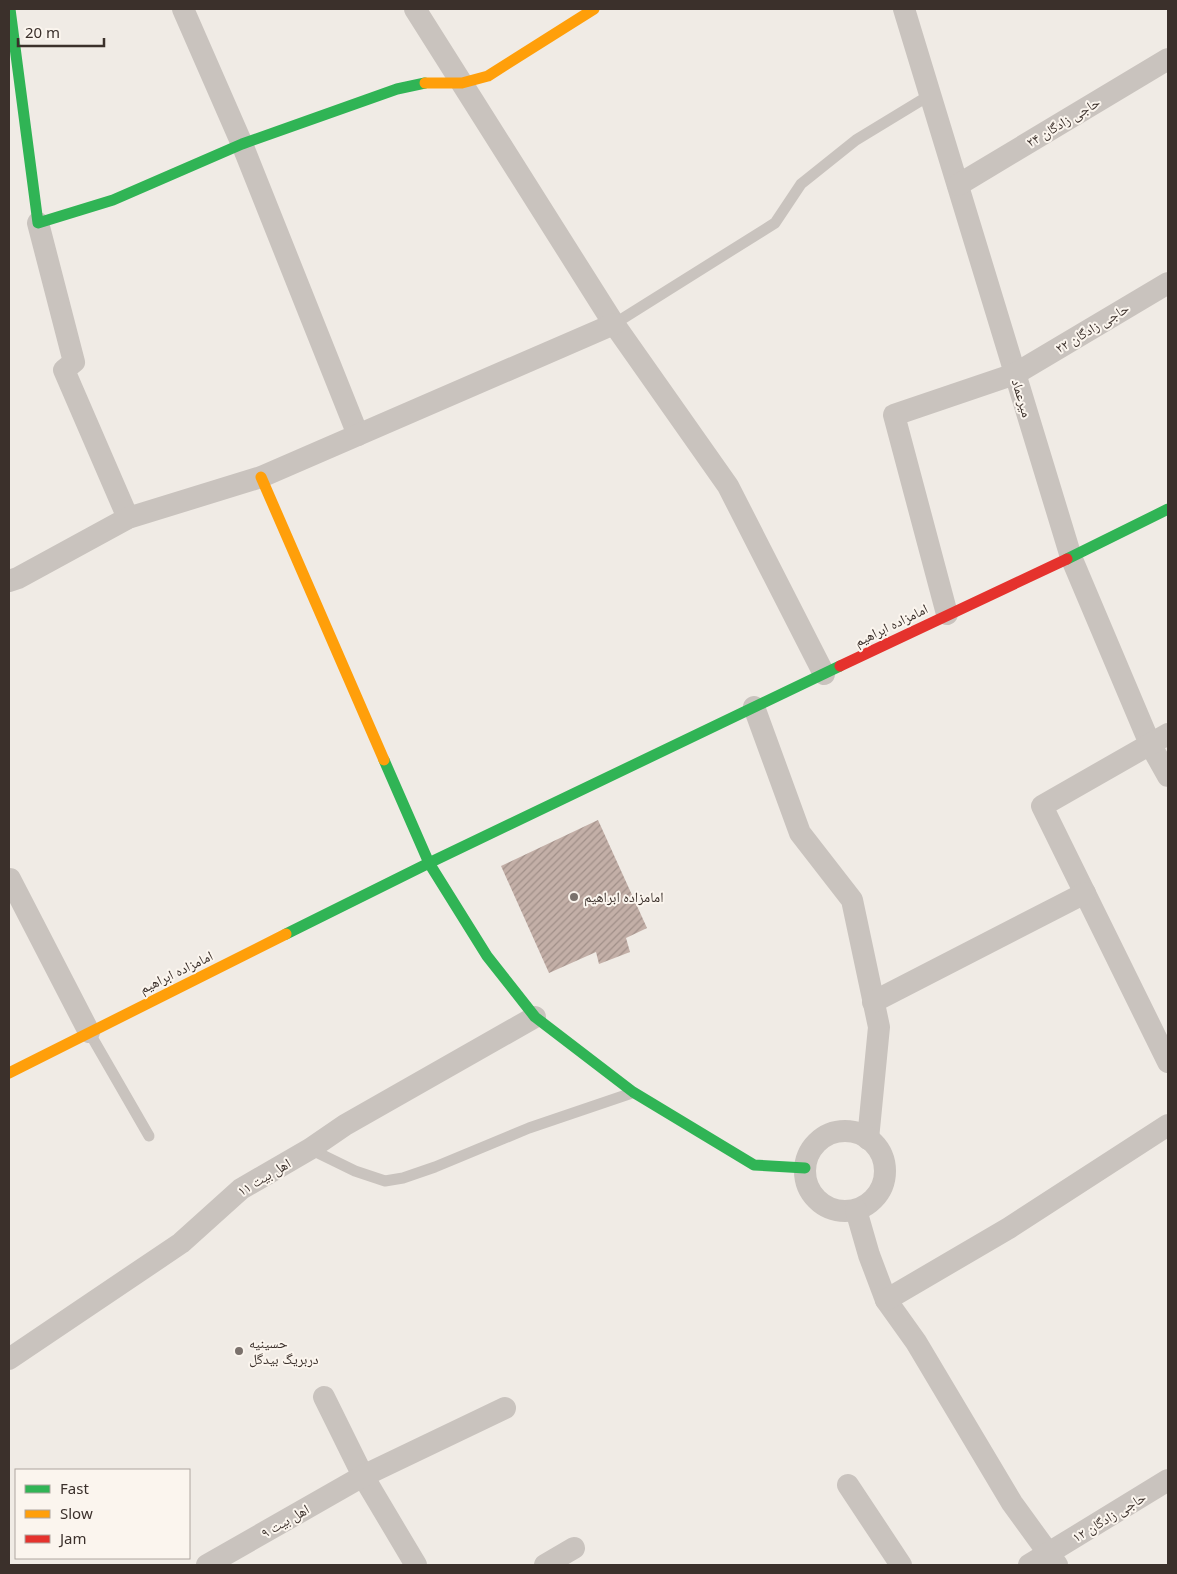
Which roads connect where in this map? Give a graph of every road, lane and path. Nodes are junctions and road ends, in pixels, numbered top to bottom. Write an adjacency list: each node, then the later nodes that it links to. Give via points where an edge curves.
1 (10, 9): 9 (street)
2 (183, 9): 10 (street)
3 (415, 9): 7 (street)
4 (594, 9): 7 (street, via 488,76)
5 (904, 9): 8 (street, میرعماد)
6 (1168, 60): 11 (street, حاجی زادگان ۲۴)
7 (462, 83): 10 (street, via 428,82 397,89); 14 (street)
8 (930, 95): 11 (street, میرعماد); 14 (lane, via 856,140 801,184 775,223)
9 (16, 114): 12 (street)
10 (242, 144): 12 (street, via 113,200); 16 (street)
11 (958, 185): 15 (street, میرعماد)
12 (38, 223): 19 (street, via 74,362 64,370)
13 (1168, 283): 15 (street, حاجی زادگان ۲۲)
14 (614, 324): 16 (street); 23 (street, via 728,486)
15 (1015, 374): 20 (street, میرعماد); 22 (street, حاجی زادگان ۲۲, via 894,414)
16 (358, 435): 17 (street)
17 (261, 477): 19 (street); 27 (street)
18 (1168, 509): 20 (street, امامزاده ابراهیم)
19 (128, 518): 21 (street)
20 (1071, 557): 22 (street, امامزاده ابراهیم); 25 (street, میرعماد)
21 (9, 581)
22 (947, 614): 23 (street, امامزاده ابراهیم)
23 (824, 674): 24 (street, امامزاده ابراهیم)
24 (754, 708): 27 (street, امامزاده ابراهیم); 30 (street, via 800,833 852,900)
25 (1159, 739): 26 (street, میرعماد); 29 (street, via 1042,806)
26 (1168, 776)
27 (429, 863): 31 (street, via 488,956); 32 (street, امامزاده ابراهیم)
28 (10, 879): 32 (street)
29 (1085, 894): 30 (street); 33 (street)
30 (874, 1002): 38 (street, via 879,1027)
31 (535, 1017): 35 (street); 39 (street, اهل بیت ۱۱, via 345,1125)
32 (88, 1032): 34 (street, امامزاده ابراهیم); 37 (lane)
33 (1168, 1062)
34 (9, 1073)
35 (633, 1092): 39 (lane, via 529,1128 404,1178 385,1181 355,1171); 40 (street, via 754,1165)
36 (1168, 1125): 42 (street, via 1009,1228)
37 (149, 1136)
38 (868, 1139): 40 (street, via 846,1131 823,1138 814,1146); 41 (street, via 883,1159 883,1184 877,1195)
39 (310, 1149): 43 (street, اهل بیت ۱۱, via 241,1189 181,1243)
40 (805, 1168): 41 (street, via 806,1181 819,1202 843,1211)
41 (856, 1210): 42 (street)
42 (886, 1300): 50 (street, via 916,1342 1012,1503)
43 (9, 1359)
44 (324, 1397): 46 (street)
45 (505, 1408): 46 (street, اهل بیت ۹)
46 (363, 1476): 51 (street, اهل بیت ۹); 52 (street)
47 (1168, 1480): 50 (street, حاجی زادگان ۱۲)
48 (848, 1485): 54 (street)
49 (574, 1548): 53 (street)
50 (1053, 1559): 55 (street, حاجی زادگان ۱۲)
51 (207, 1565)
52 (416, 1565)
53 (545, 1565)
54 (901, 1565)
55 (1029, 1565)

